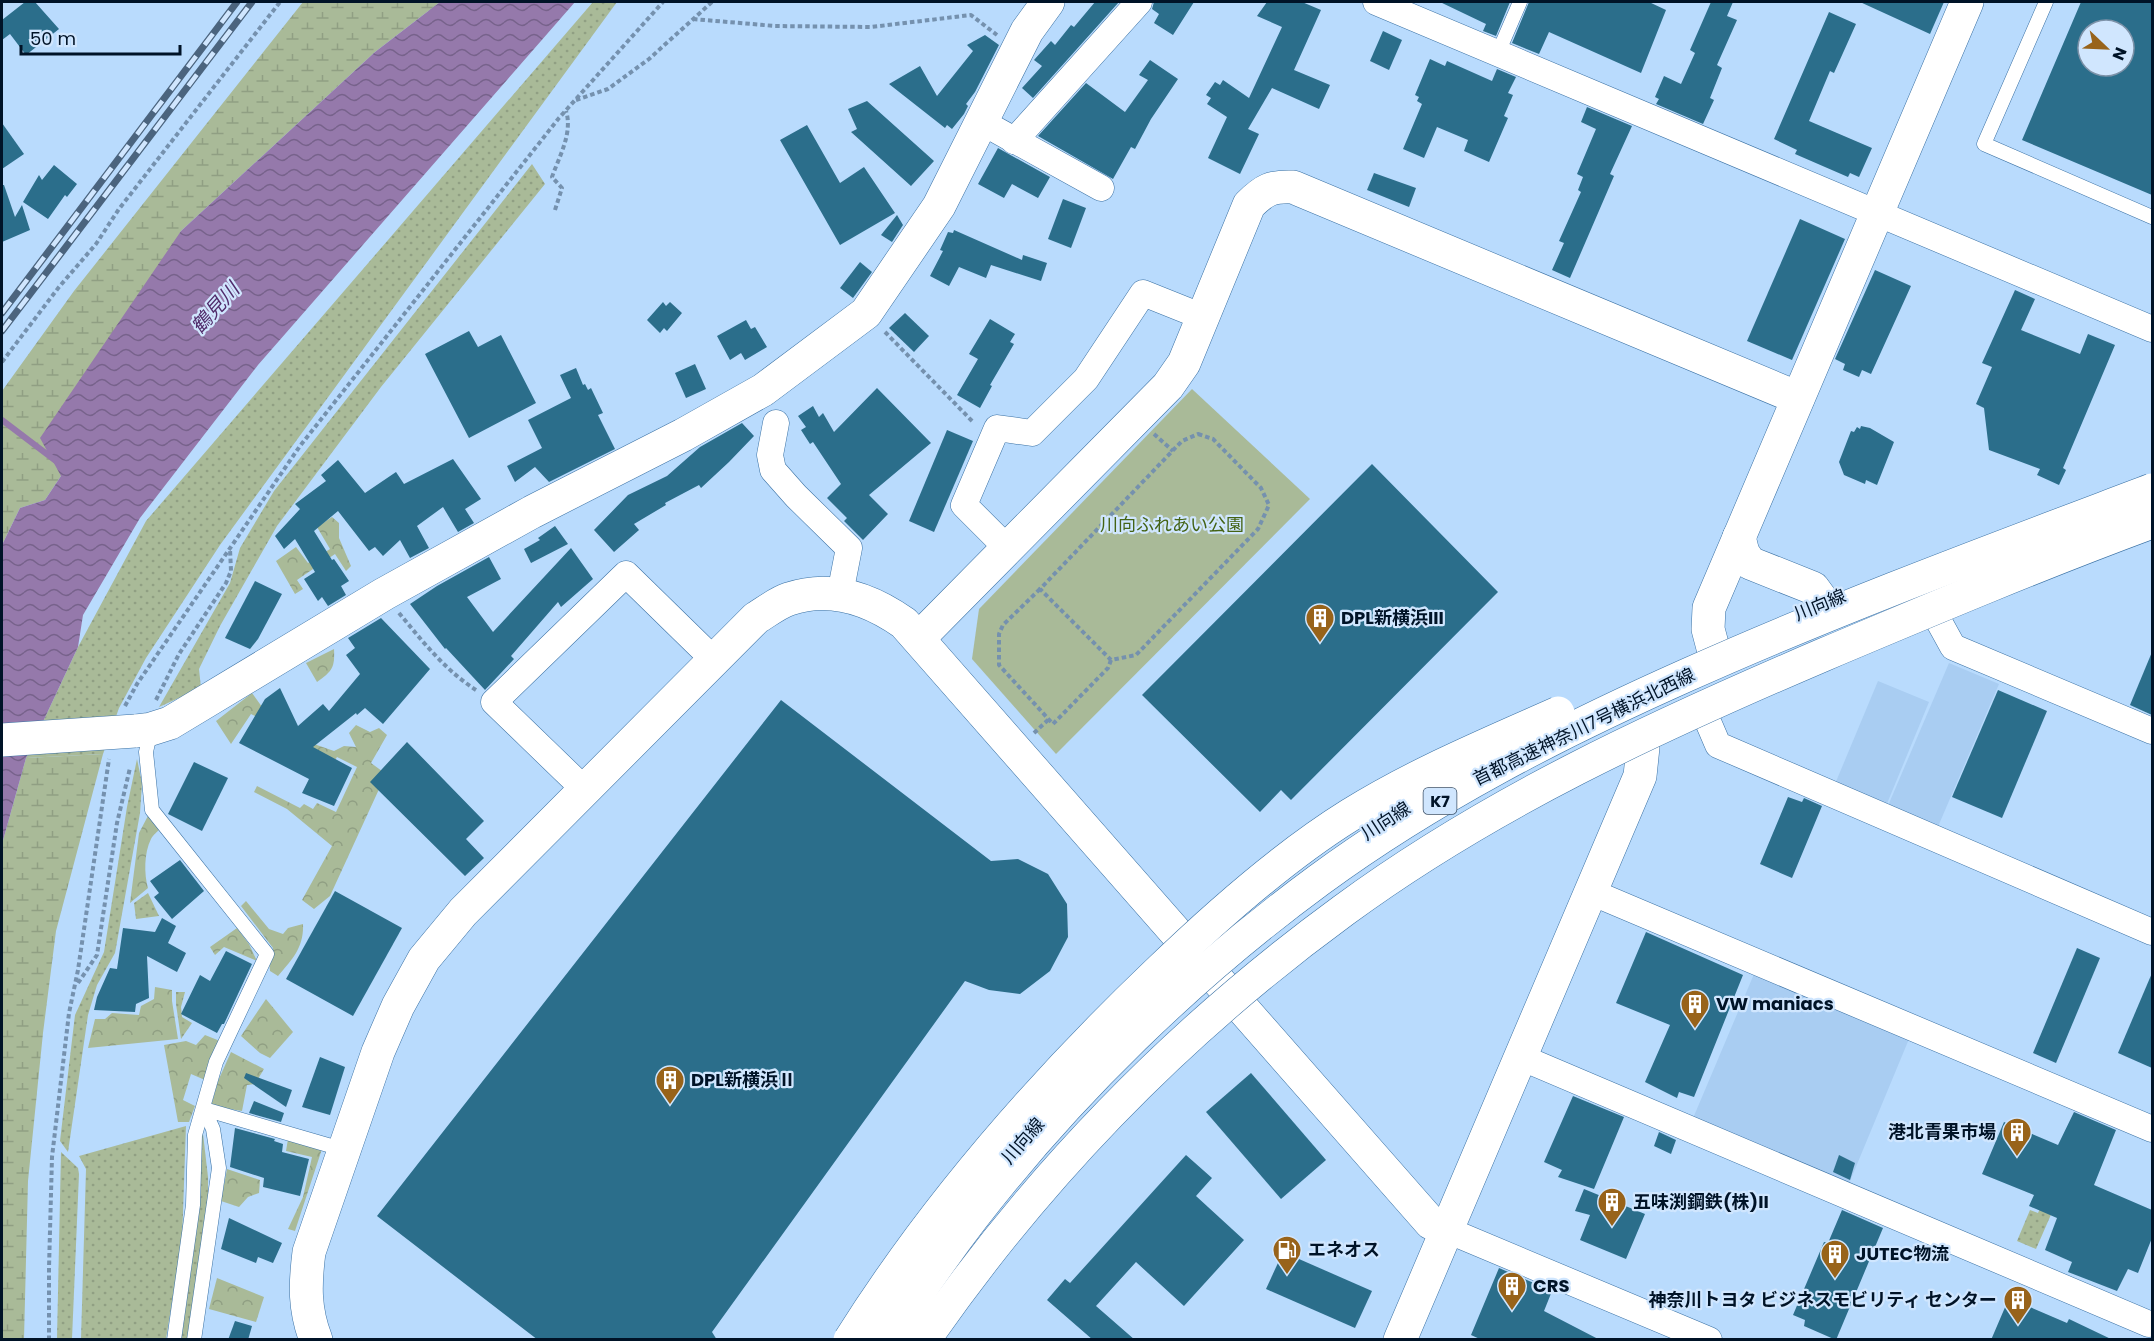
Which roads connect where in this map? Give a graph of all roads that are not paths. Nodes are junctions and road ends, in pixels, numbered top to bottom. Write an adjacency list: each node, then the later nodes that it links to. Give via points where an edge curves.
1 (1048, 2): 7 (main road)
2 (1139, 2): 10 (street)
3 (1376, 2): 8 (street)
4 (1520, 2): 8 (lane)
5 (1967, 2): 12 (main road)
6 (2046, 2): 13 (lane, via 1984,144)
7 (1022, 28): 9 (main road)
8 (1498, 53): 12 (street)
9 (981, 121): 10 (street); 33 (main road, via 939,206 866,313 763,390 384,594 170,723)
10 (1014, 141): 11 (street)
11 (1101, 188)
12 (1879, 214): 15 (street); 16 (main road)
13 (2152, 217)
14 (1203, 317): 16 (main road, via 1249,205 1262,192 1278,186 1293,187); 23 (main road, via 1184,363 1168,386); 23 (street, via 1143,293 1086,379 1032,433 997,428 964,505)
15 (2152, 329)
16 (1798, 398): 22 (main road)
17 (776, 423): 25 (street, via 770,455 773,470 849,548)
18 (2152, 477): 26 (main road, 川向線)
19 (2152, 490): 24 (main road, 首都高速神奈川7号横浜北西線 / K7, bridge)
20 (2152, 522): 53 (main road, 首都高速神奈川7号横浜北西線 / K7, bridge, via 1703,706 1496,812 1419,859 1282,958 1162,1062 1049,1178 997,1240)
21 (2152, 534): 27 (main road)
22 (1739, 537): 26 (main road, via 1750,563 1813,588); 29 (main road, via 1709,608 1708,629)
23 (1007, 548): 28 (main road)
24 (1885, 592): 50 (main road, bridge, via 1815,610 1591,698 1418,777 1349,816 1297,853 1199,933 1068,1062 961,1184 911,1249); 52 (main road, 首都高速神奈川7号横浜北西線 / K7, bridge, via 1752,645 1550,740 1467,785 1321,879 1202,975 1091,1081 974,1216)
25 (840, 594): 28 (main road, via 885,610); 30 (main road, via 788,599 756,618)
26 (1824, 603): 29 (main road, 川向線)
27 (1937, 618): 31 (main road); 32 (street, via 1953,647)
28 (919, 638): 39 (main road)
29 (1713, 648): 39 (main road, 川向線, via 1457,775 1313,869)
30 (714, 660): 36 (main road); 36 (street, via 626,574 494,702)
31 (1706, 717): 35 (main road); 38 (street, via 1718,745)
32 (2152, 731)
33 (143, 732): 34 (main road, bridge); 42 (lane, via 152,810 267,954 216,1062)
34 (2, 740)
35 (1634, 752): 37 (main road, via 1641,776); 40 (main road, via 1423,868 1349,918)
36 (585, 790): 44 (main road, via 463,912 424,959 378,1052)
37 (1591, 892): 41 (main road); 43 (street)
38 (2152, 932)
39 (1202, 961): 40 (main road); 51 (main road, 川向線, via 1106,1050 1023,1139 965,1211)
40 (1241, 1005): 45 (main road, via 1431,1222); 54 (main road, via 1103,1135 1004,1248)
41 (1520, 1057): 45 (main road); 46 (street)
42 (204, 1108): 44 (lane); 47 (lane, via 195,1135 193,1205); 48 (lane, via 213,1128 219,1168)
43 (2152, 1129)
44 (345, 1150): 49 (main road, via 309,1252 305,1283 308,1320)
45 (1447, 1230): 55 (main road); 56 (street)
46 (2149, 1323)
47 (174, 1340)
48 (194, 1340)
49 (316, 1340)
50 (850, 1340)
51 (874, 1340)
52 (887, 1340)
53 (924, 1340)
54 (937, 1340)
55 (1400, 1340)
56 (1708, 1340)

